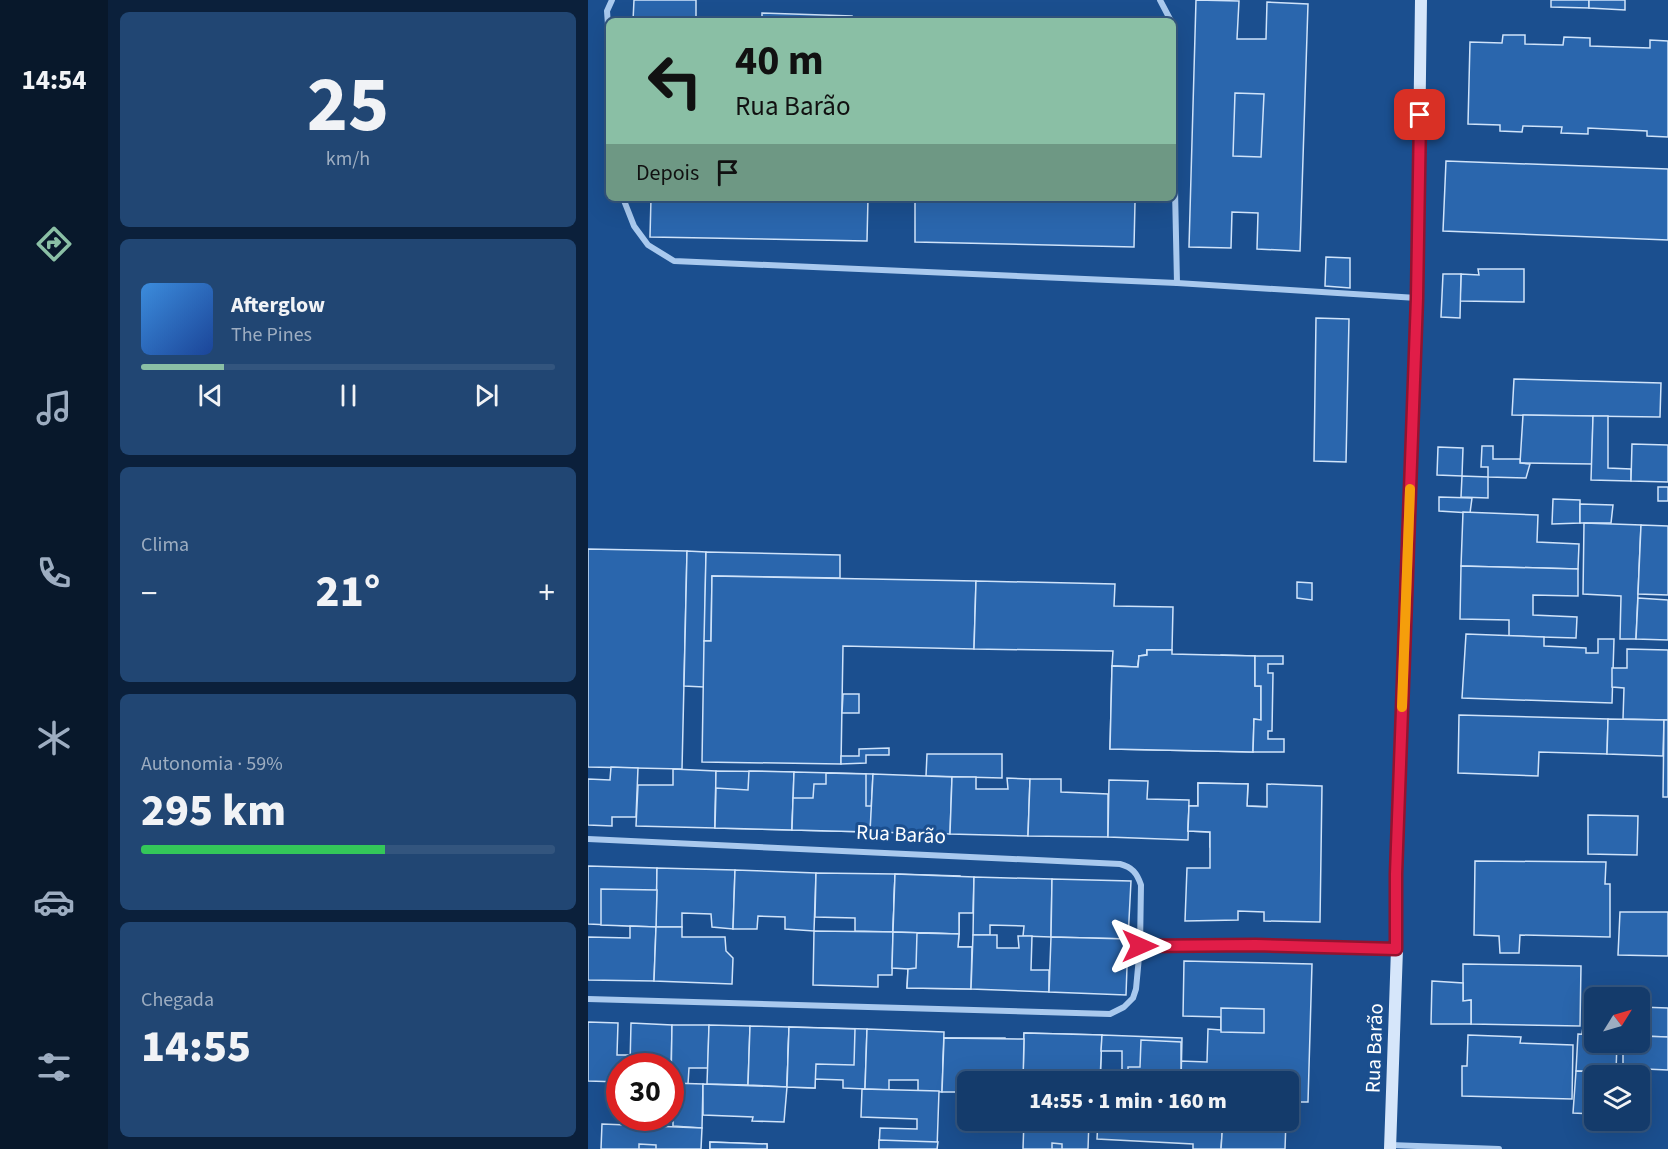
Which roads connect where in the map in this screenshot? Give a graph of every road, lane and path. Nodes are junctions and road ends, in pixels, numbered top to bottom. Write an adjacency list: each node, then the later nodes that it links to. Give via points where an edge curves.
1 (612, 0): 4 (street)
2 (1160, 0): 5 (street)
3 (1421, 0): 9 (street, Rua Barão)
4 (608, 18)
5 (1169, 18)
6 (624, 201): 8 (street, via 634,226 648,245 674,261)
7 (1175, 201): 8 (street)
8 (1177, 283): 9 (street)
9 (1417, 298): 12 (street, Rua Barão)
10 (588, 839): 11 (street, Rua Barão, via 1120,864 1138,875 1141,885)
11 (1140, 946): 12 (street); 13 (street, Rua Barão, via 1133,998 1110,1014)
12 (1396, 949): 14 (street, Rua Barão)
13 (588, 999)
14 (1390, 1147): 15 (street)
15 (1498, 1149)

